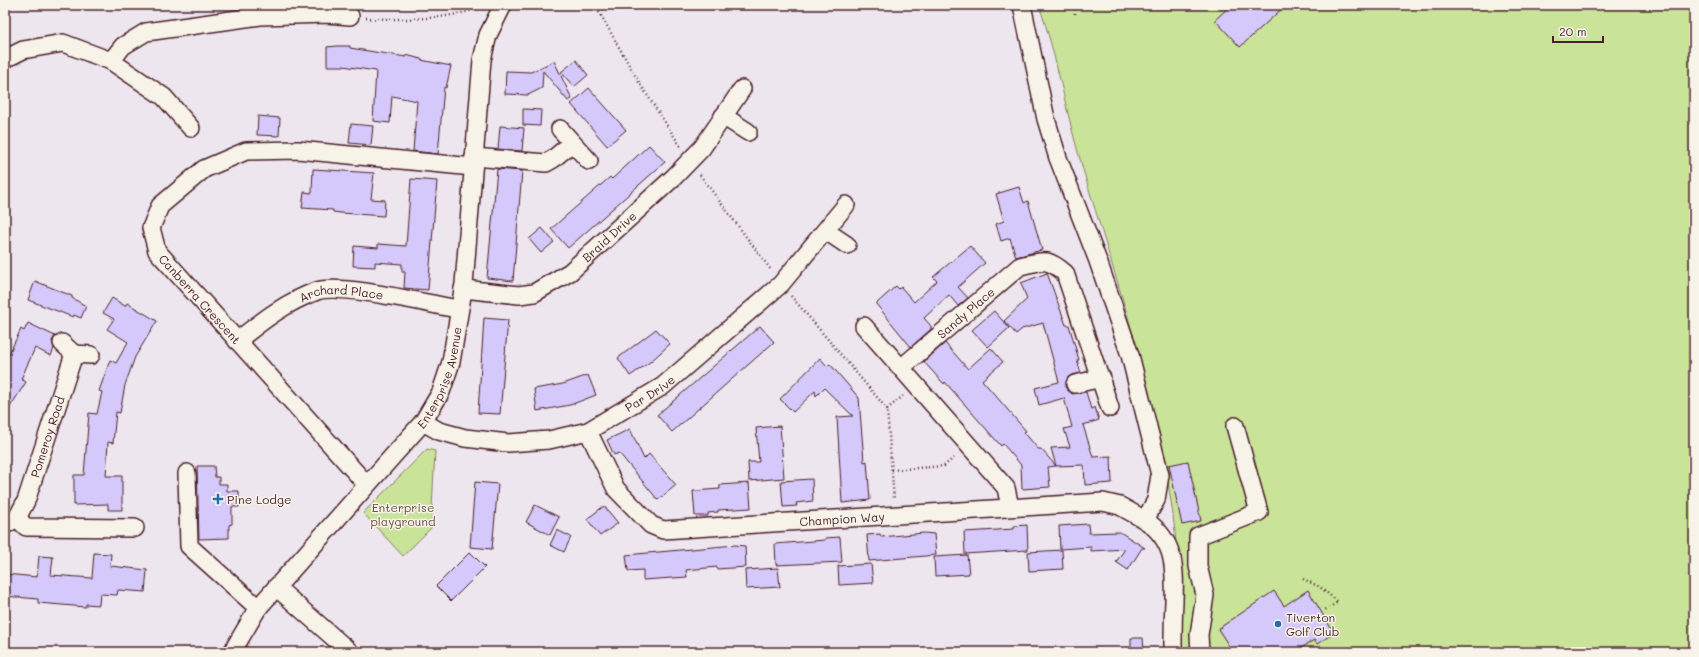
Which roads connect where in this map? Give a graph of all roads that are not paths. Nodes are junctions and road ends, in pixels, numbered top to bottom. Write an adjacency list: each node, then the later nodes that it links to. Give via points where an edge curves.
1 (503, 5): 13 (street, Enterprise Avenue, via 488,35 482,60)
2 (1022, 5): 32 (street, via 1046,119 1130,355 1160,475 1156,500)
3 (350, 16): 5 (street, via 260,16 146,32 123,46)
4 (5, 59): 5 (street, via 23,50 63,43)
5 (111, 60): 8 (street, via 164,97)
6 (742, 89): 7 (street, Braid Drive)
7 (723, 116): 10 (street); 17 (street, Braid Drive, via 702,148 674,177 570,272 534,293 519,295)
8 (191, 128)
9 (560, 129): 11 (street)
10 (748, 132)
11 (572, 143): 12 (street); 13 (street, Canberra Crescent, via 546,163)
12 (589, 161)
13 (474, 162): 17 (street, Enterprise Avenue); 20 (street, Canberra Crescent, via 298,150 246,151 204,169 160,206 151,228 157,250)
14 (846, 205): 15 (street, Par Drive)
15 (826, 231): 16 (street); 28 (street, Par Drive, via 781,284 663,386)
16 (847, 246)
17 (463, 289): 18 (street, Enterprise Avenue)
18 (458, 310): 20 (street, Archard Place, via 343,290 318,290 276,310); 26 (street, Enterprise Avenue, via 450,362 441,392)
19 (864, 326): 22 (street)
20 (237, 341): 30 (street, Canberra Crescent)
21 (91, 355): 33 (street, Pomeroy Road, via 68,348 26,502)
22 (901, 368): 23 (street, Sandy Place, via 1020,266 1043,261 1053,263 1065,273); 31 (street, via 1006,488)
23 (1102, 378): 24 (street); 25 (street, Sandy Place)
24 (1075, 384)
25 (1110, 408)
26 (423, 422): 28 (street, Par Drive, via 439,431 465,438 508,442 549,440); 30 (street, Enterprise Avenue)
27 (1235, 426): 35 (street, via 1259,512 1198,536)
28 (588, 431): 31 (street, Champion Way, via 616,489 651,525 663,530)
29 (187, 473): 38 (street, via 189,546)
30 (367, 485): 37 (street, Enterprise Avenue)
31 (1010, 507): 32 (street, Champion Way, via 1113,503)
32 (1145, 520): 36 (street, Champion Way, via 1161,534 1171,554)
33 (11, 521): 34 (street, Pomeroy Road, via 26,527 103,535)
34 (135, 528)
35 (1198, 566): 36 (street); 42 (street, via 1205,595 1199,635)
36 (1174, 569): 41 (street, Champion Way)
37 (276, 587): 38 (street, Enterprise Avenue); 40 (street)
38 (258, 608): 39 (street, Enterprise Avenue)
39 (232, 652)
40 (350, 652)
41 (1173, 652)
42 (1200, 652)

